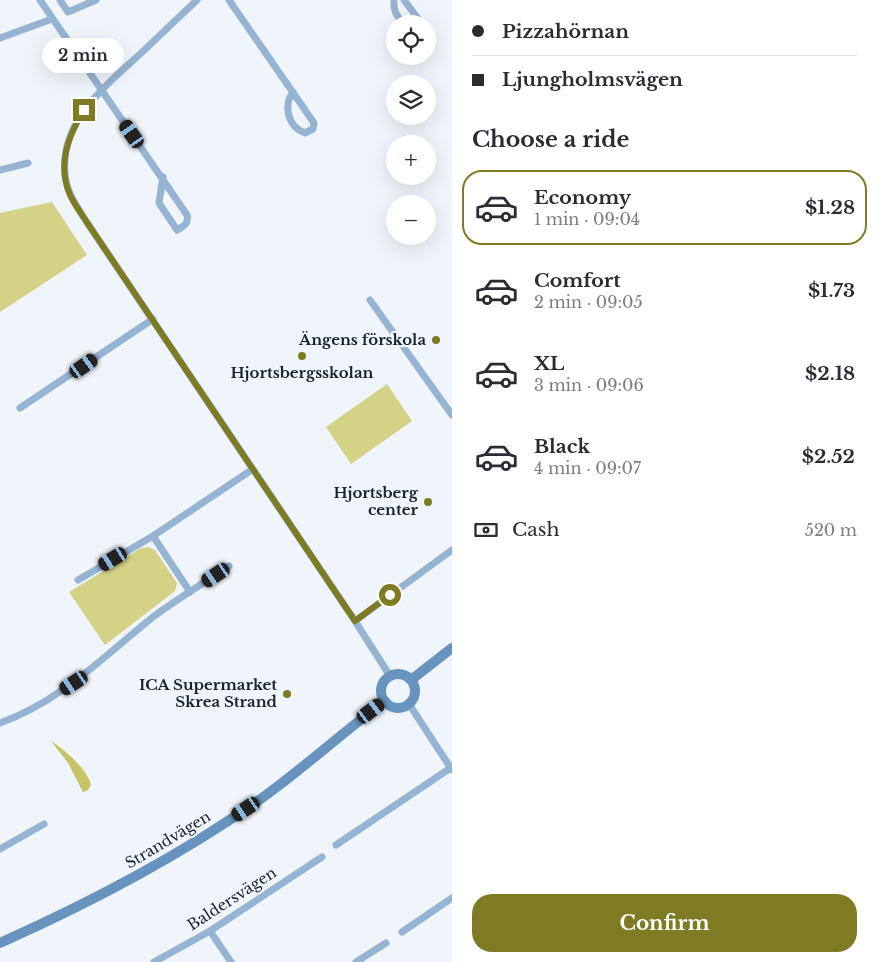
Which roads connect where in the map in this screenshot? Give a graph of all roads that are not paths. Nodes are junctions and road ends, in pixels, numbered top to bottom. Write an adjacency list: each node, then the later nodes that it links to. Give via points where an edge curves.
1 (40, 0): 10 (street)
2 (60, 0): 3 (street, via 68,12)
3 (96, 0)
4 (197, 0): 12 (street)
5 (229, 0): 13 (street)
6 (394, 0): 8 (street)
7 (404, 0): 9 (street)
8 (397, 15)
9 (415, 15)
10 (52, 20): 11 (street); 12 (street)
11 (0, 38)
12 (102, 90): 16 (street); 18 (street, via 80,116 67,144 64,166 67,186 86,221)
13 (293, 92): 13 (street, via 314,123 313,129 305,133 300,131 288,113 288,100)
14 (28, 163): 15 (street)
15 (0, 170)
16 (163, 177): 16 (street, via 159,203 177,230 186,225 187,215)
17 (370, 300): 20 (street)
18 (153, 319): 19 (street); 21 (street)
19 (20, 408)
20 (452, 415)
21 (253, 469): 22 (street); 27 (street)
22 (153, 536): 25 (street); 26 (street)
23 (452, 550): 27 (street)
24 (229, 566): 26 (street)
25 (78, 580)
26 (190, 592): 33 (street, via 62,691 20,716)
27 (355, 621): 29 (street)
28 (452, 648): 30 (street)
29 (390, 676): 30 (street, via 399,674); 31 (street, via 382,687)
30 (411, 680): 32 (street, via 415,692)
31 (384, 701): 32 (street, via 396,708); 42 (street, Strandvägen, via 292,776 200,840 96,899)
32 (409, 704): 34 (street)
33 (0, 723)
34 (452, 768): 36 (street)
35 (44, 824): 37 (street)
36 (336, 845)
37 (0, 849)
38 (322, 857): 40 (street, Baldersvägen)
39 (452, 898): 41 (street)
40 (210, 931): 44 (street, Baldersvägen); 45 (street)
41 (402, 932)
42 (0, 942)
43 (386, 942): 46 (street)
44 (154, 962)
45 (231, 962)
46 (356, 962)

